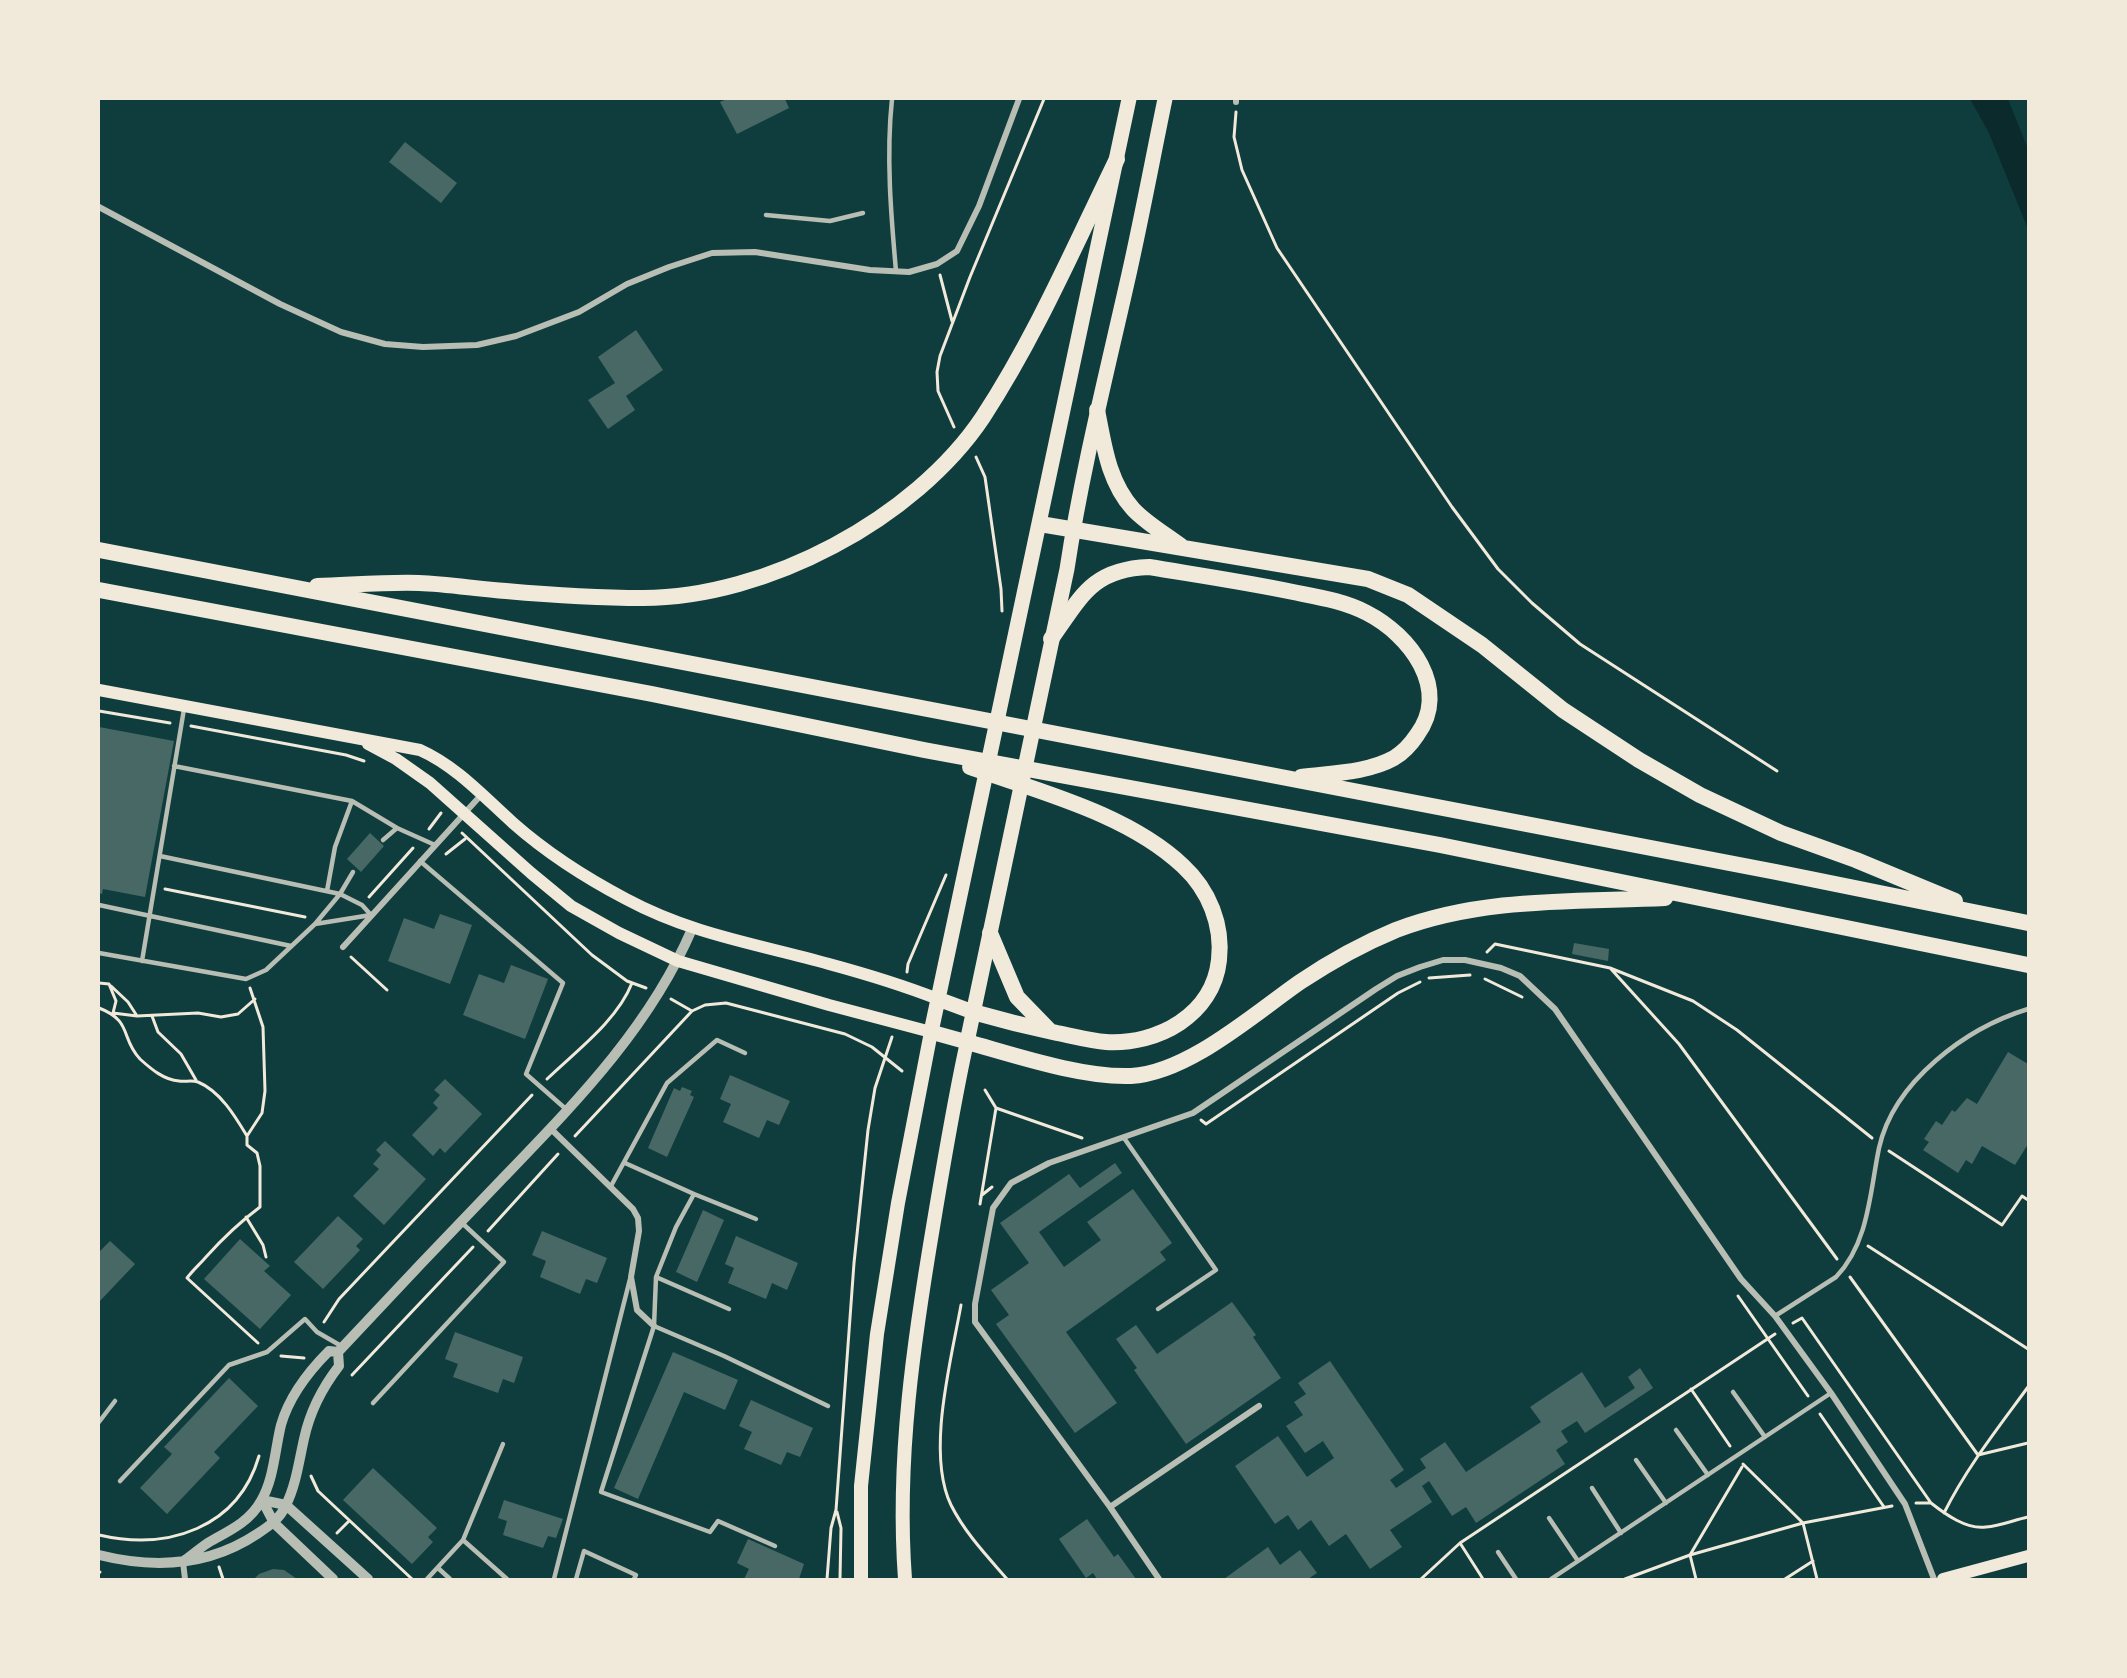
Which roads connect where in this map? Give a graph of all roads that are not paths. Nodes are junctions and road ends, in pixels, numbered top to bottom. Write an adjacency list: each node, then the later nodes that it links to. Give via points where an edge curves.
1 (892, 99): 9 (lane, via 889,123)
2 (1019, 99): 9 (street, via 979,206 957,251 937,264)
3 (1129, 99): 5 (highway)
4 (1165, 99): 10 (highway)
5 (1117, 159): 11 (highway); 15 (highway, via 1038,318 982,418 952,455 889,511 809,559 760,578 708,591 645,598 420,584)
6 (99, 207): 9 (street, via 280,304 341,332 385,344 477,345 516,336 579,312 627,284 712,253 755,252)
7 (863, 213): 8 (lane, via 830,221)
8 (766, 215)
9 (896, 272)
10 (1097, 410): 12 (highway); 13 (highway, via 1108,463 1119,489 1133,509)
11 (1040, 524): 12 (highway); 50 (highway)
12 (1073, 530): 13 (highway); 17 (highway)
13 (1184, 548): 39 (highway, via 1359,576 1408,595 1482,645 1563,710 1700,795 1781,833)
14 (99, 550): 15 (highway)
15 (283, 586): 23 (highway)
16 (99, 590): 21 (highway)
17 (1051, 639): 23 (highway, via 1086,590 1108,574 1132,567 1254,584 1341,602 1368,613 1412,649 1425,671 1429,703 1421,730 1398,755 1381,764); 43 (highway)
18 (99, 690): 19 (main road)
19 (184, 706): 20 (main road); 22 (lane)
20 (357, 738): 24 (main road, via 427,753); 26 (main road, via 396,759)
21 (924, 750): 35 (highway, via 1440,845); 54 (highway, via 1100,814 1145,837 1184,867 1214,912 1221,948 1217,973 1206,998 1186,1020 1171,1030 1119,1042)
22 (174, 766): 25 (lane); 30 (lane)
23 (1288, 779): 39 (highway)
24 (482, 794): 26 (street); 42 (main road, via 539,844 578,871 644,908)
25 (352, 801): 27 (lane); 33 (lane, via 335,847)
26 (464, 813): 29 (street); 48 (main road, via 571,906)
27 (397, 828): 28 (lane); 29 (lane)
28 (383, 840)
29 (435, 845): 31 (street)
30 (160, 856): 33 (lane); 37 (lane)
31 (420, 861): 38 (street); 57 (lane, via 563,983 526,1074)
32 (353, 872): 34 (lane)
33 (327, 891): 34 (lane)
34 (340, 894): 38 (lane, via 362,905); 41 (lane)
35 (1690, 897): 49 (highway); 55 (highway, via 1513,903 1418,922 1352,950 1202,1050 1155,1072 1095,1074)
36 (99, 905): 37 (lane)
37 (150, 915): 44 (lane); 47 (lane)
38 (371, 915): 41 (lane); 45 (street)
39 (1992, 916): 40 (highway)
40 (2028, 923)
41 (315, 924): 44 (lane)
42 (692, 929): 48 (street); 50 (main road, via 829,964)
43 (990, 933): 52 (highway); 54 (highway, via 1017,997)
44 (291, 946): 47 (lane, via 266,970 246,979)
45 (343, 947)
46 (99, 954): 47 (lane)
47 (142, 961)
48 (678, 961): 53 (main road); 57 (street, via 624,1044)
49 (2028, 965)
50 (938, 999): 52 (highway); 53 (highway)
51 (2028, 1009): 69 (lane, via 1964,1038 1913,1084 1896,1107 1880,1145 1859,1240 1844,1269)
52 (973, 1012): 54 (highway); 55 (highway)
53 (931, 1032): 55 (highway); 110 (main road, via 877,1334 861,1486)
54 (1051, 1032)
55 (967, 1042): 111 (main road, via 928,1253 910,1380 902,1491)
56 (745, 1053): 60 (lane, via 717,1040 667,1083)
57 (567, 1110): 58 (street)
58 (550, 1128): 61 (street); 64 (street)
59 (1124, 1138): 68 (lane, via 1216,1270); 69 (street, via 1193,1113 1397,976 1443,960 1482,964 1520,976 1556,1009 1741,1279); 89 (street, via 1049,1163 1011,1183 993,1208 975,1304 975,1322)
60 (625, 1162): 61 (lane); 62 (lane)
61 (611, 1186): 66 (street, via 638,1218)
62 (694, 1194): 63 (lane); 65 (lane)
63 (756, 1218)
64 (461, 1222): 71 (street); 75 (lane, via 504,1262)
65 (656, 1276): 67 (lane); 70 (lane)
66 (631, 1277): 70 (street, via 637,1310); 107 (lane)
67 (729, 1309)
68 (1158, 1309)
69 (1775, 1316): 73 (street)
70 (654, 1326): 76 (lane); 94 (lane, via 601,1492 710,1532 718,1521)
71 (341, 1350): 84 (lane, via 305,1319 267,1352 229,1365); 86 (street, via 329,1352 314,1366 288,1406); 88 (street, via 339,1365 309,1417)
72 (1732, 1392): 80 (lane)
73 (1832, 1393): 80 (lane); 115 (street, via 1905,1504)
74 (116, 1401): 78 (lane)
75 (372, 1404)
76 (828, 1406)
77 (1259, 1406): 89 (street)
78 (99, 1422)
79 (1676, 1430): 83 (lane)
80 (1765, 1437): 83 (lane)
81 (503, 1444): 93 (lane)
82 (1636, 1460): 87 (lane)
83 (1708, 1475): 87 (lane)
84 (120, 1481)
85 (1592, 1488): 92 (lane)
86 (262, 1500): 88 (street); 91 (street); 99 (street, via 232,1530)
87 (1666, 1503): 92 (lane)
88 (286, 1505): 91 (street); 103 (street)
89 (1110, 1507): 112 (street)
90 (1549, 1518): 98 (lane)
91 (274, 1523): 99 (street, via 214,1556); 102 (street)
92 (1621, 1533): 98 (lane)
93 (464, 1540): 100 (lane); 106 (lane)
94 (775, 1546)
95 (1498, 1552): 113 (lane)
96 (99, 1555): 99 (street, via 152,1563)
97 (2028, 1556): 116 (main road)
98 (1578, 1561): 114 (lane)
99 (183, 1562): 101 (street)
100 (438, 1568): 104 (lane); 105 (lane)
101 (185, 1579)
102 (333, 1579)
103 (368, 1579)
104 (427, 1579)
105 (450, 1579)
106 (507, 1579)
107 (554, 1579)
108 (576, 1579): 109 (lane, via 584,1551 636,1575)
109 (634, 1579)
110 (861, 1579)
111 (905, 1579)
112 (1159, 1579)
113 (1516, 1579)
114 (1551, 1579)
115 (1934, 1579)
116 (1943, 1579)

